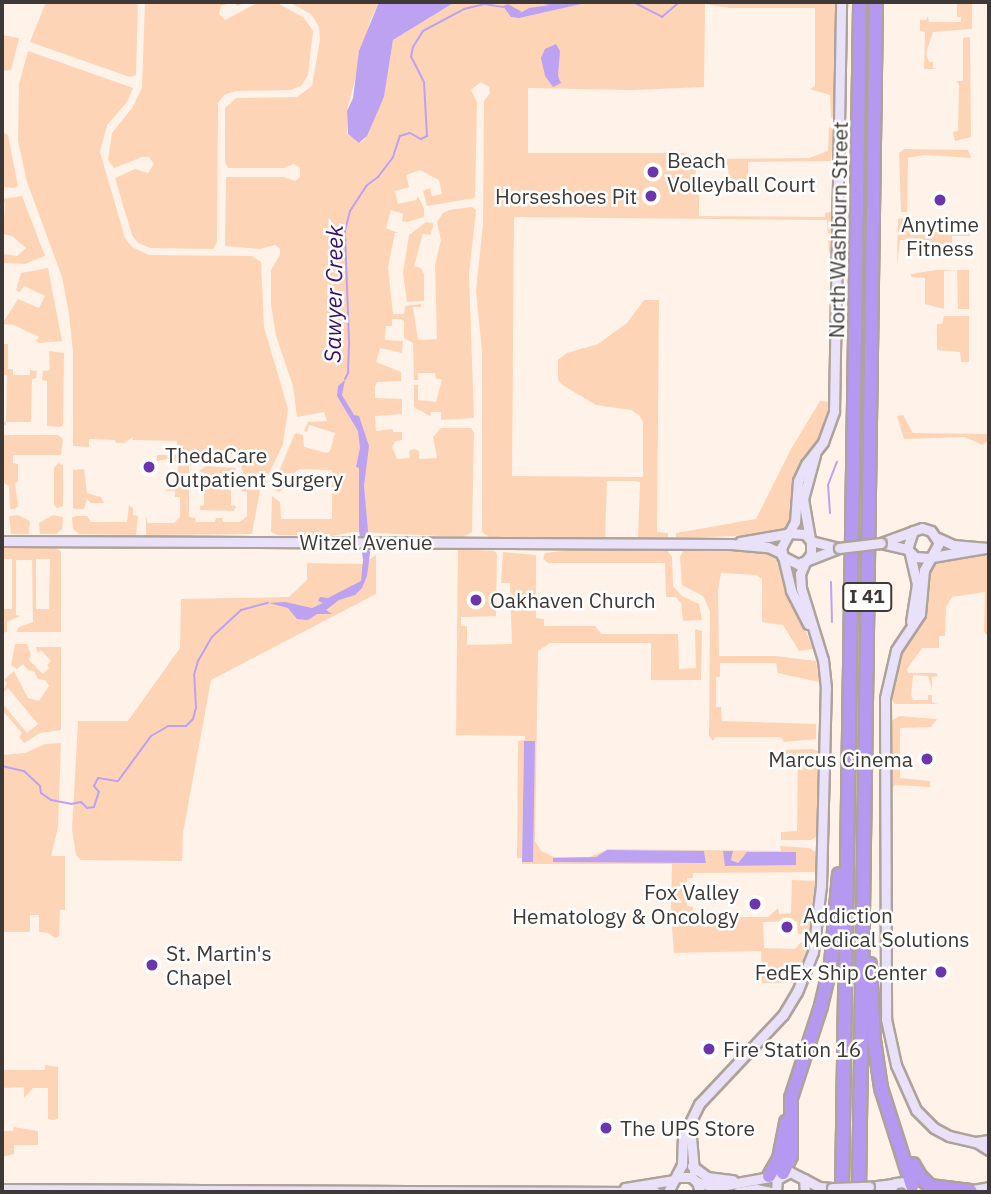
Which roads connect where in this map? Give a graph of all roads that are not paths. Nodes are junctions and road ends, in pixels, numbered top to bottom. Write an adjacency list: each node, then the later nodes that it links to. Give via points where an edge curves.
1 (841, 2): 4 (main road, North Washburn Street, via 835,396 832,419)
2 (860, 2): 20 (highway, I 41)
3 (876, 2): 21 (highway, I 41)
4 (816, 454): 6 (main road, North Washburn Street, via 798,481 796,519); 8 (main road, North Washburn Street, via 803,499)
5 (911, 532): 7 (main road, via 927,528); 10 (main road); 14 (main road)
6 (787, 534): 8 (main road, via 801,533); 11 (main road, Witzel Avenue); 15 (main road)
7 (938, 538): 13 (main road, via 953,545); 16 (main road)
8 (811, 540): 12 (main road); 17 (main road)
9 (2, 541): 11 (main road, Witzel Avenue)
10 (881, 543): 12 (main road, bridge); 14 (main road)
11 (731, 544): 15 (main road, Witzel Avenue, via 768,547)
12 (839, 548): 17 (main road)
13 (987, 548): 16 (main road)
14 (908, 551): 16 (main road, via 921,559); 18 (main road, via 917,584)
15 (782, 555): 17 (main road, via 791,563); 19 (main road, via 795,600)
16 (931, 558): 18 (main road, via 925,570 921,609)
17 (806, 561): 19 (main road, via 800,579)
18 (911, 624): 25 (main road, via 892,661 885,698 886,1019 896,1065 916,1110 949,1136)
19 (813, 631): 22 (main road, via 826,688 821,886 813,952 790,1005 770,1032 705,1096)
20 (847, 844): 28 (highway, via 841,852 826,986 791,1098 791,1156); 37 (highway, I 41)
21 (863, 875): 23 (highway, via 869,907 877,1065); 38 (highway, I 41)
22 (690, 1124): 27 (main road); 29 (main road, via 684,1137 683,1163)
23 (892, 1126): 39 (highway); 48 (highway, via 924,1181 935,1188)
24 (989, 1140): 25 (main road)
25 (976, 1142): 26 (main road)
26 (989, 1150)
27 (692, 1166): 31 (main road); 32 (main road, via 711,1178)
28 (778, 1175): 30 (main road, via 796,1173); 32 (main road); 45 (main road)
29 (675, 1178): 31 (main road, via 687,1175); 36 (main road); 42 (main road)
30 (804, 1179): 37 (main road); 46 (main road)
31 (696, 1181): 32 (main road, via 715,1187); 43 (main road)
32 (745, 1182)
33 (895, 1184): 38 (main road); 39 (main road, via 904,1182); 47 (main road)
34 (989, 1187): 48 (main road)
35 (2, 1189): 36 (main road)
36 (620, 1190): 40 (main road)
37 (837, 1190): 38 (main road, bridge)
38 (864, 1190)
39 (917, 1190)
40 (639, 1192): 41 (main road)
41 (654, 1192)
42 (668, 1192)
43 (700, 1192)
44 (738, 1192): 45 (main road)
45 (774, 1192)
46 (805, 1192)
47 (888, 1192)
48 (966, 1192)

